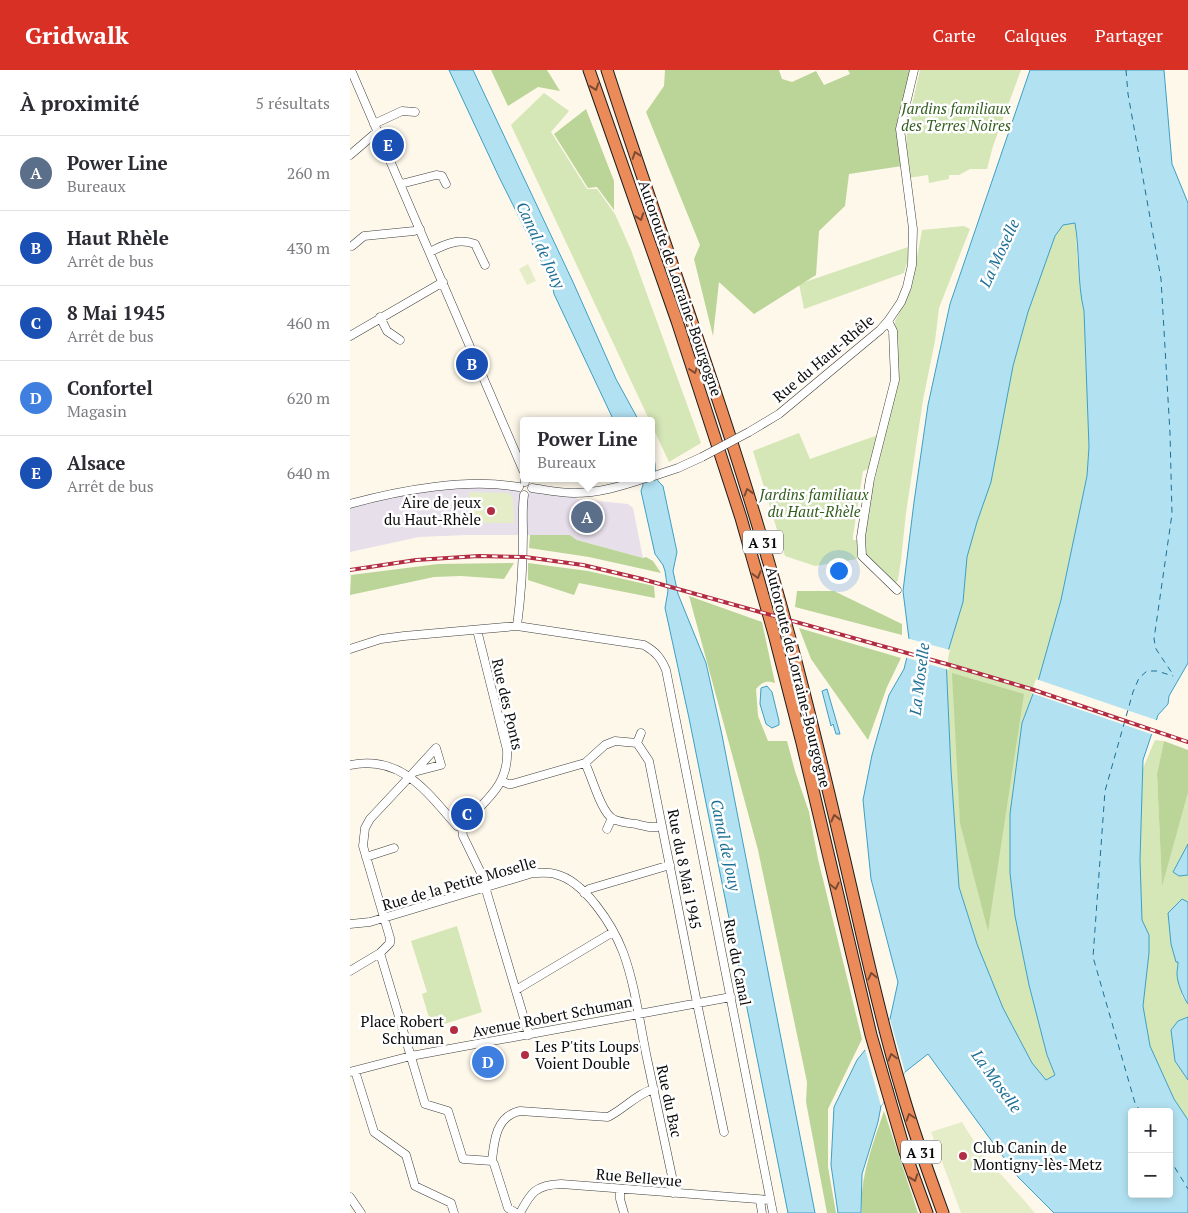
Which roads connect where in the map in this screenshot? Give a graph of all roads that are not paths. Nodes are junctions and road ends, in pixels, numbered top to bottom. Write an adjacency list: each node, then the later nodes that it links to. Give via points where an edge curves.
1 (351, 70): 6 (street)
2 (589, 70): 71 (highway, Autoroute de Lorraine-Bourgogne / A 31, one-way to 71, via 677,321 741,518 802,743 871,1036)
3 (608, 70): 72 (highway, Autoroute de Lorraine-Bourgogne / A 31, one-way to 3, via 901,1090 883,1024 789,634 755,515)
4 (914, 70): 16 (street, Rue du Haut-Rhêle, via 900,129 912,229 912,265 907,287)
5 (415, 112): 6 (street, via 402,111)
6 (376, 127): 7 (street); 8 (street)
7 (350, 155)
8 (400, 184): 9 (street, via 436,175 442,176); 10 (street)
9 (446, 184)
10 (420, 229): 11 (street, via 364,236); 12 (street)
11 (352, 246)
12 (430, 252): 13 (street, via 466,241 475,244); 14 (street)
13 (485, 265)
14 (443, 282): 15 (street); 19 (street)
15 (380, 318): 17 (street); 18 (street, via 387,331)
16 (888, 321): 20 (street, Rue du Haut-Rhêle, bridge, via 779,414 702,457); 26 (street, via 894,331 895,380 870,478 860,537 862,556)
17 (350, 336)
18 (400, 340)
19 (520, 463)
20 (655, 476)
21 (523, 482): 23 (street); 24 (street, via 520,491); 25 (street, via 434,488)
22 (634, 482): 23 (street, via 605,490 574,493)
23 (532, 488): 24 (street)
24 (524, 495): 27 (street)
25 (350, 504)
26 (897, 590)
27 (517, 626): 28 (street, Rue du Canal); 51 (street, Rue du Canal, via 644,645 662,660)
28 (477, 630): 29 (street, Rue du Canal, via 381,639); 35 (street, Rue des Ponts, via 507,750 506,772)
29 (350, 649)
30 (641, 733): 31 (street)
31 (637, 743): 32 (street, via 615,741 605,745); 37 (street, Rue du 8 Mai 1945, via 650,761)
32 (585, 763): 35 (street, via 512,784); 36 (street, via 601,804)
33 (350, 764): 34 (street, via 379,764)
34 (412, 774): 38 (street); 41 (street, via 370,819 363,839)
35 (502, 781): 38 (street)
36 (612, 818): 37 (street, via 657,828); 39 (street)
37 (662, 826): 42 (street, Rue du 8 Mai 1945)
38 (462, 828): 43 (street)
39 (608, 829)
40 (394, 848): 41 (street)
41 (366, 856): 45 (street)
42 (670, 865): 44 (street); 52 (street, Rue du 8 Mai 1945)
43 (486, 887): 44 (street, Rue de la Petite Moselle, via 545,872 571,881); 45 (street, Rue de la Petite Moselle); 50 (street)
44 (584, 893): 47 (street, Rue de la Petite Moselle)
45 (384, 918): 46 (street, Rue de la Petite Moselle); 48 (street, via 390,943)
46 (350, 924)
47 (613, 932): 50 (street); 53 (street, Rue de la Petite Moselle, via 622,951)
48 (380, 953): 49 (street); 55 (street)
49 (350, 971)
50 (516, 990): 54 (street)
51 (731, 997): 52 (street, Avenue Robert Schuman); 64 (street, Rue du Canal)
52 (697, 1003): 53 (street, Avenue Robert Schuman); 58 (street, Rue du 8 Mai 1945)
53 (638, 1014): 54 (street, Avenue Robert Schuman); 57 (street, Rue du Bac)
54 (529, 1034): 55 (street, Avenue Robert Schuman)
55 (411, 1056): 56 (street, Avenue Robert Schuman); 59 (street, via 426,1104 448,1111 463,1158)
56 (353, 1071): 66 (street, via 374,1132 406,1155 415,1186 451,1203)
57 (654, 1089): 59 (street, via 608,1117 514,1112 500,1124); 61 (street, Rue du Bac)
58 (724, 1132)
59 (492, 1161): 67 (street, via 508,1208)
60 (620, 1189): 61 (street, Rue Bellevue); 67 (street, Rue Bellevue, via 561,1184 541,1186); 68 (street)
61 (674, 1193): 63 (street, Rue Bellevue)
62 (350, 1197): 65 (street)
63 (760, 1200): 64 (street, Rue Bellevue); 69 (street)
64 (770, 1200): 70 (street, Rue du Canal)
65 (361, 1213)
66 (454, 1213)
67 (518, 1213)
68 (624, 1213)
69 (762, 1213)
70 (773, 1213)
71 (927, 1213)
72 (943, 1213)

